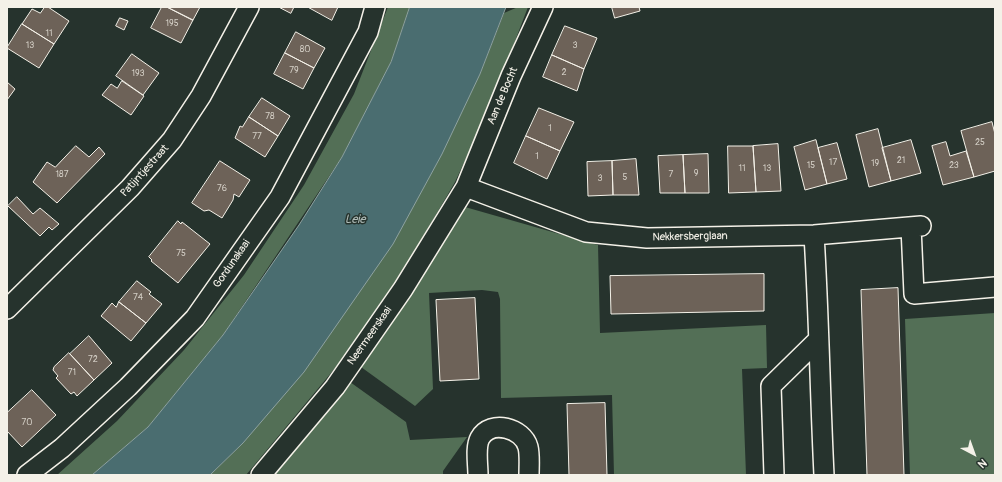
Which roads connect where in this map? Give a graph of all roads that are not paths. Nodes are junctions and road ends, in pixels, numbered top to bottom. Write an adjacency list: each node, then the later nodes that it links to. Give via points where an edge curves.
1 (249, 7): 7 (street, Patijntjestraat, via 201,96 172,140 130,188)
2 (375, 7): 9 (street, Gordunakaai, via 368,32 280,197 195,318 128,387 62,448)
3 (543, 7): 4 (street, Aan de Bocht, via 511,76)
4 (466, 187): 5 (street, Nekkersberglaan, via 586,232 605,235 647,238); 10 (street, Neermeerskaai, via 403,288 335,387)
5 (814, 234): 6 (street, Nekkersberglaan, via 916,227 914,294); 8 (street, via 819,316)
6 (995, 287)
7 (7, 309)
8 (817, 341): 13 (street, via 771,386); 14 (street)
9 (27, 475)
10 (261, 475)
11 (478, 475): 12 (street, via 480,437 489,430 505,426 515,431 528,446)
12 (529, 475)
13 (774, 475)
14 (824, 475)

